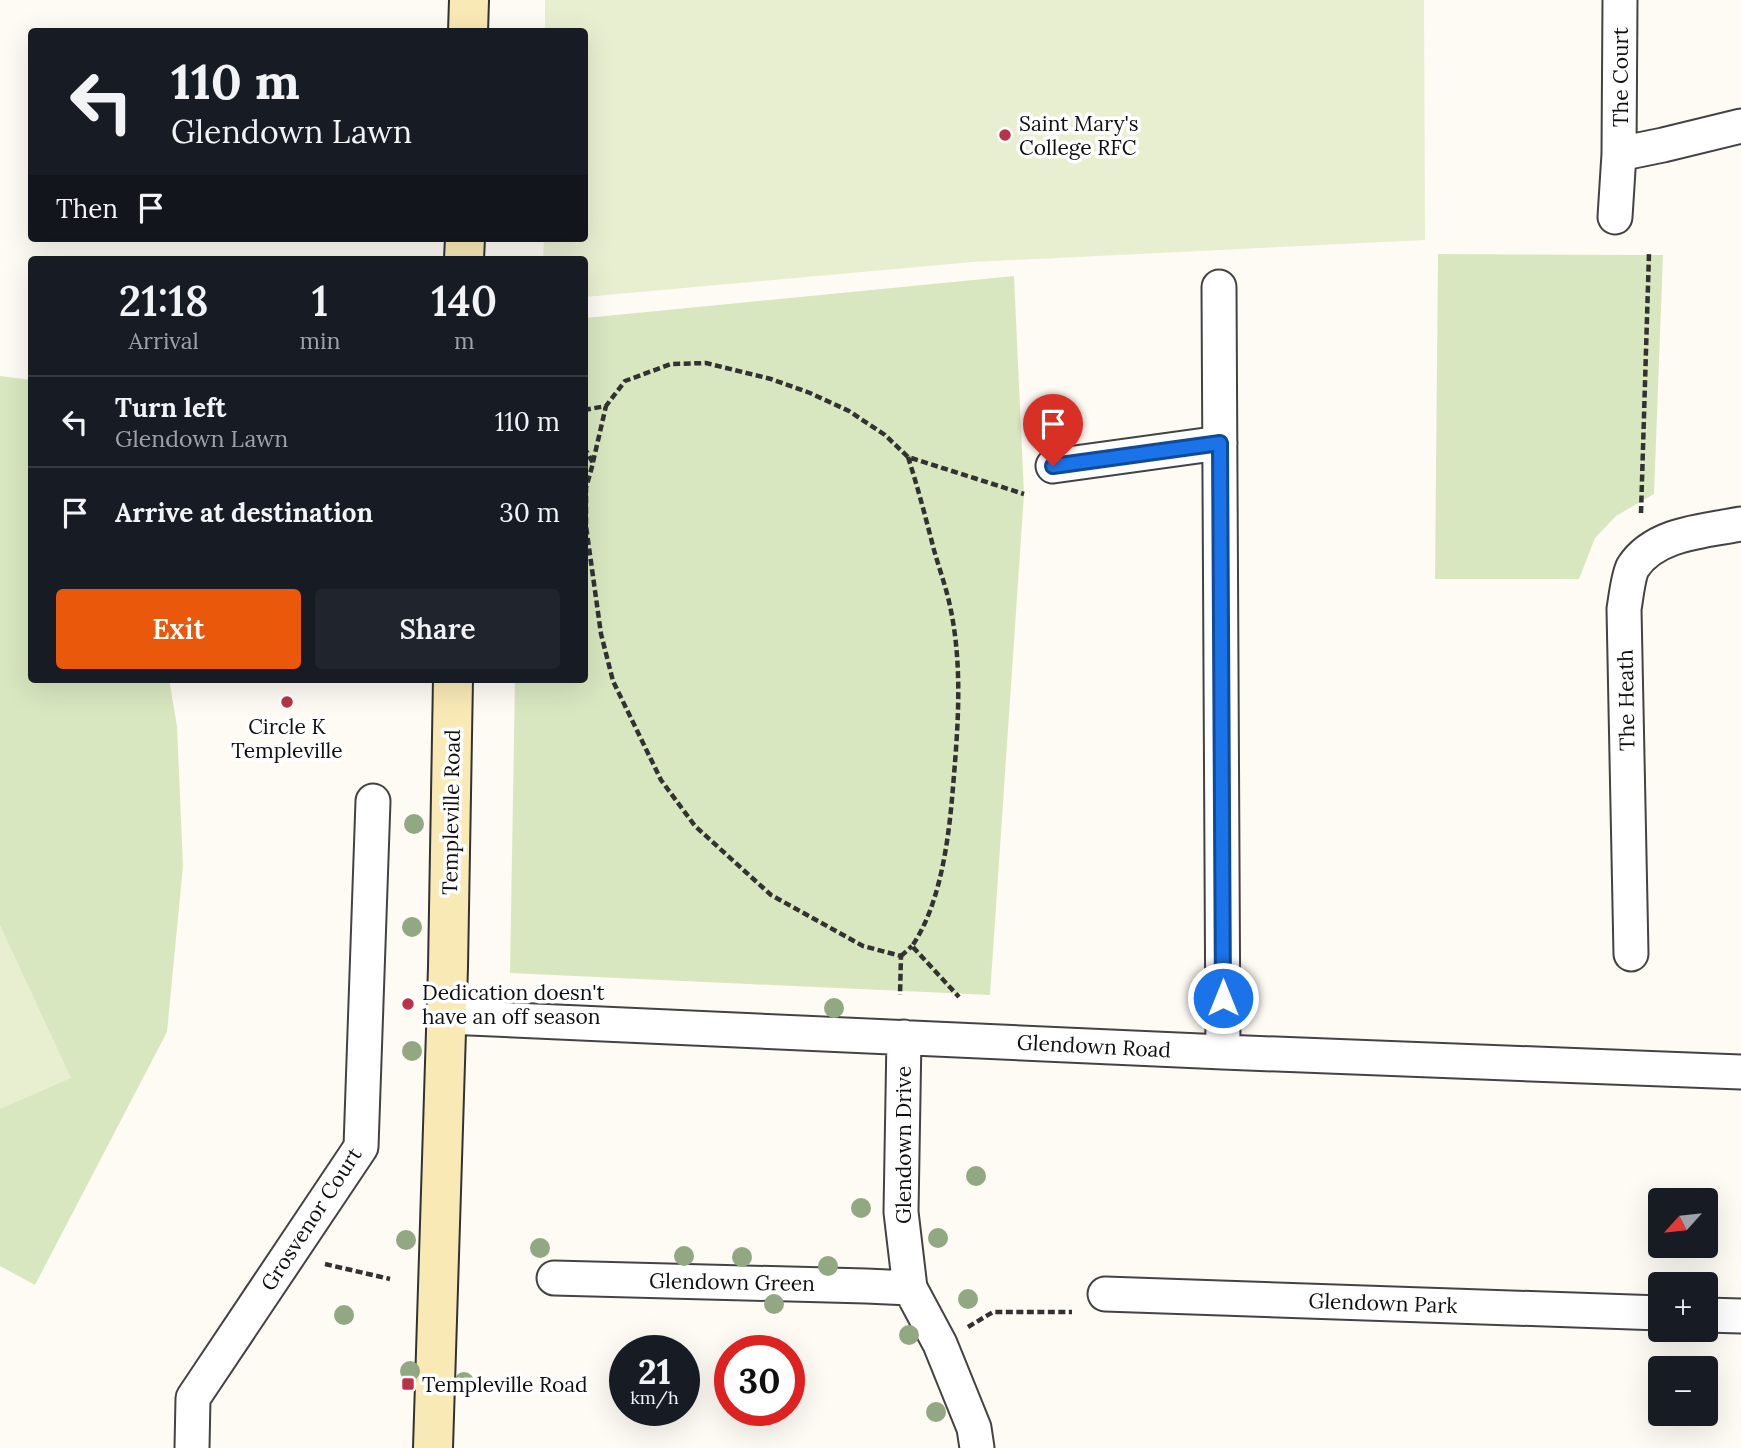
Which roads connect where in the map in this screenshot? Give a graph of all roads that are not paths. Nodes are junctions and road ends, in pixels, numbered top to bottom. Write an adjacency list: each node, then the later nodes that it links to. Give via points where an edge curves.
1 (469, 0): 3 (main road)
2 (1620, 0): 5 (street, The Court)
3 (468, 28)
4 (1741, 126): 5 (street, The Court)
5 (1619, 154): 6 (street, The Court)
6 (1615, 217)
7 (1219, 287): 8 (street)
8 (1220, 443): 9 (street); 16 (street)
9 (1053, 466)
10 (1741, 524): 13 (street, The Heath, via 1654,545 1632,568 1624,610)
11 (453, 683): 14 (main road, Templeville Road)
12 (373, 801): 24 (street, Grosvenor Court, via 361,1147 193,1398)
13 (1631, 954)
14 (447, 1017): 15 (street, Glendown Road); 25 (main road, Templeville Road)
15 (904, 1037): 16 (street, Glendown Road); 19 (street, Glendown Drive, via 901,1212)
16 (1223, 1052): 17 (street, Glendown Road)
17 (1741, 1072)
18 (554, 1278): 19 (street, Glendown Green)
19 (910, 1288): 26 (street, Glendown Drive, via 940,1344 974,1428)
20 (1105, 1294): 21 (street, Glendown Park)
21 (1648, 1313)
22 (1718, 1315): 23 (street)
23 (1741, 1316)
24 (192, 1448)
25 (433, 1448)
26 (977, 1448)

